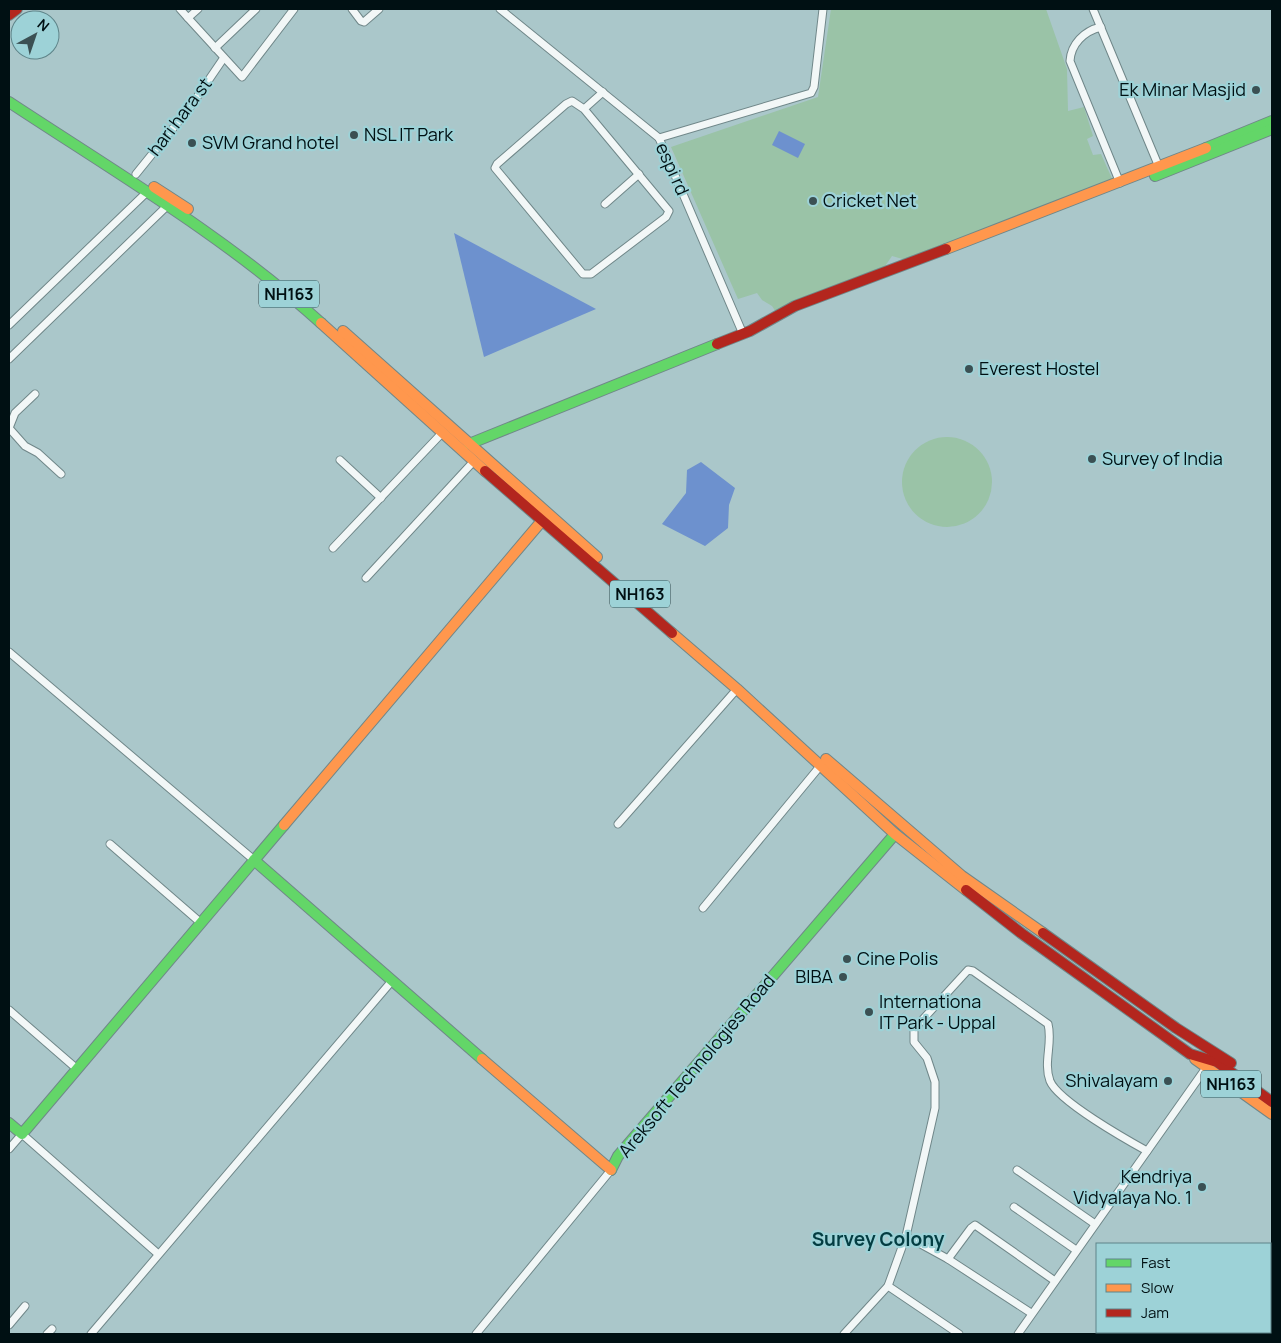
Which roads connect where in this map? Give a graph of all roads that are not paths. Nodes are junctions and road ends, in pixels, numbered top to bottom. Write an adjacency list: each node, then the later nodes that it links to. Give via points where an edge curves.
1 (17, 9): 11 (main road)
2 (180, 9): 12 (street)
3 (198, 9): 12 (street)
4 (256, 9): 14 (street)
5 (294, 9): 15 (street, via 244,76 240,76)
6 (352, 9): 7 (street, via 361,21 367,22)
7 (379, 9)
8 (500, 9): 16 (street, espi rd)
9 (823, 9): 22 (street, via 811,93)
10 (1093, 9): 13 (street)
11 (9, 15)
12 (188, 18): 14 (street)
13 (1102, 27): 23 (street); 26 (street, via 1092,29 1081,38 1071,50 1070,61)
14 (215, 48): 15 (street)
15 (223, 59): 24 (street, hari hara st, via 191,106)
16 (602, 92): 19 (street); 22 (street, espi rd)
17 (9, 95): 24 (main road, NH163)
18 (9, 102): 27 (main road, NH163)
19 (584, 110): 25 (street); 25 (street, via 572,101 566,104 495,168 583,274 591,274 666,217 669,211)
20 (1272, 121): 23 (main road)
21 (1272, 129): 31 (main road, via 798,312)
22 (659, 138): 33 (street, espi rd)
23 (1159, 167): 26 (main road)
24 (136, 174): 30 (main road, NH163)
25 (639, 174): 28 (street)
26 (1120, 183): 31 (main road, via 882,272)
27 (147, 192): 29 (main road, NH163); 32 (street)
28 (605, 204)
29 (167, 206): 30 (main road, NH163); 34 (street)
30 (222, 238): 36 (main road, NH163, via 297,301); 37 (main road, NH163, via 261,262 317,308)
31 (787, 312): 33 (main road)
32 (9, 325)
33 (743, 334): 37 (main road)
34 (9, 359)
35 (35, 394): 40 (street, via 15,413 9,428)
36 (442, 433): 37 (main road, NH163); 41 (street)
37 (465, 447): 39 (main road, NH163); 42 (main road, NH163)
38 (340, 460): 41 (street)
39 (474, 461): 42 (main road, NH163); 44 (street)
40 (61, 474)
41 (381, 498): 43 (street)
42 (545, 516): 46 (main road, NH163); 51 (main road); 58 (main road, NH163, via 962,876)
43 (333, 548)
44 (366, 578)
45 (9, 652): 51 (street)
46 (737, 689): 47 (main road, NH163); 48 (street)
47 (821, 765): 49 (main road, NH163); 52 (street)
48 (618, 824)
49 (897, 835): 56 (main road, NH163, via 1021,933 1190,1054); 65 (main road, Areksoft Technologies Road, via 618,1156)
50 (110, 844): 53 (street)
51 (254, 860): 53 (main road); 54 (main road)
52 (703, 908)
53 (200, 923): 57 (main road)
54 (391, 982): 65 (main road); 71 (street)
55 (9, 1010): 57 (street)
56 (1209, 1064): 59 (main road, NH163); 60 (main road, NH163); 64 (street)
57 (77, 1069): 62 (main road)
58 (1272, 1092)
59 (1272, 1102)
60 (1272, 1114)
61 (9, 1122): 62 (main road)
62 (22, 1134): 63 (street); 71 (street)
63 (9, 1149)
64 (1147, 1151): 68 (street); 69 (street, via 1096,1122 1051,1083 1047,1064 1051,1036 1048,1024 968,970 914,1029 914,1042 927,1058 936,1082 935,1108)
65 (611, 1170): 79 (street)
66 (1018, 1170): 68 (street)
67 (1014, 1207): 70 (street)
68 (1095, 1224): 70 (street)
69 (906, 1236): 72 (street); 74 (street)
70 (1076, 1250): 73 (street)
71 (158, 1253): 78 (street)
72 (948, 1259): 73 (street, via 975,1225); 76 (street)
73 (1055, 1280): 76 (street)
74 (888, 1286): 80 (street); 81 (street)
75 (26, 1306): 77 (street)
76 (1031, 1313): 82 (street)
77 (9, 1325)
78 (91, 1334)
79 (476, 1334)
80 (844, 1334)
81 (959, 1334)
82 (1018, 1334)

